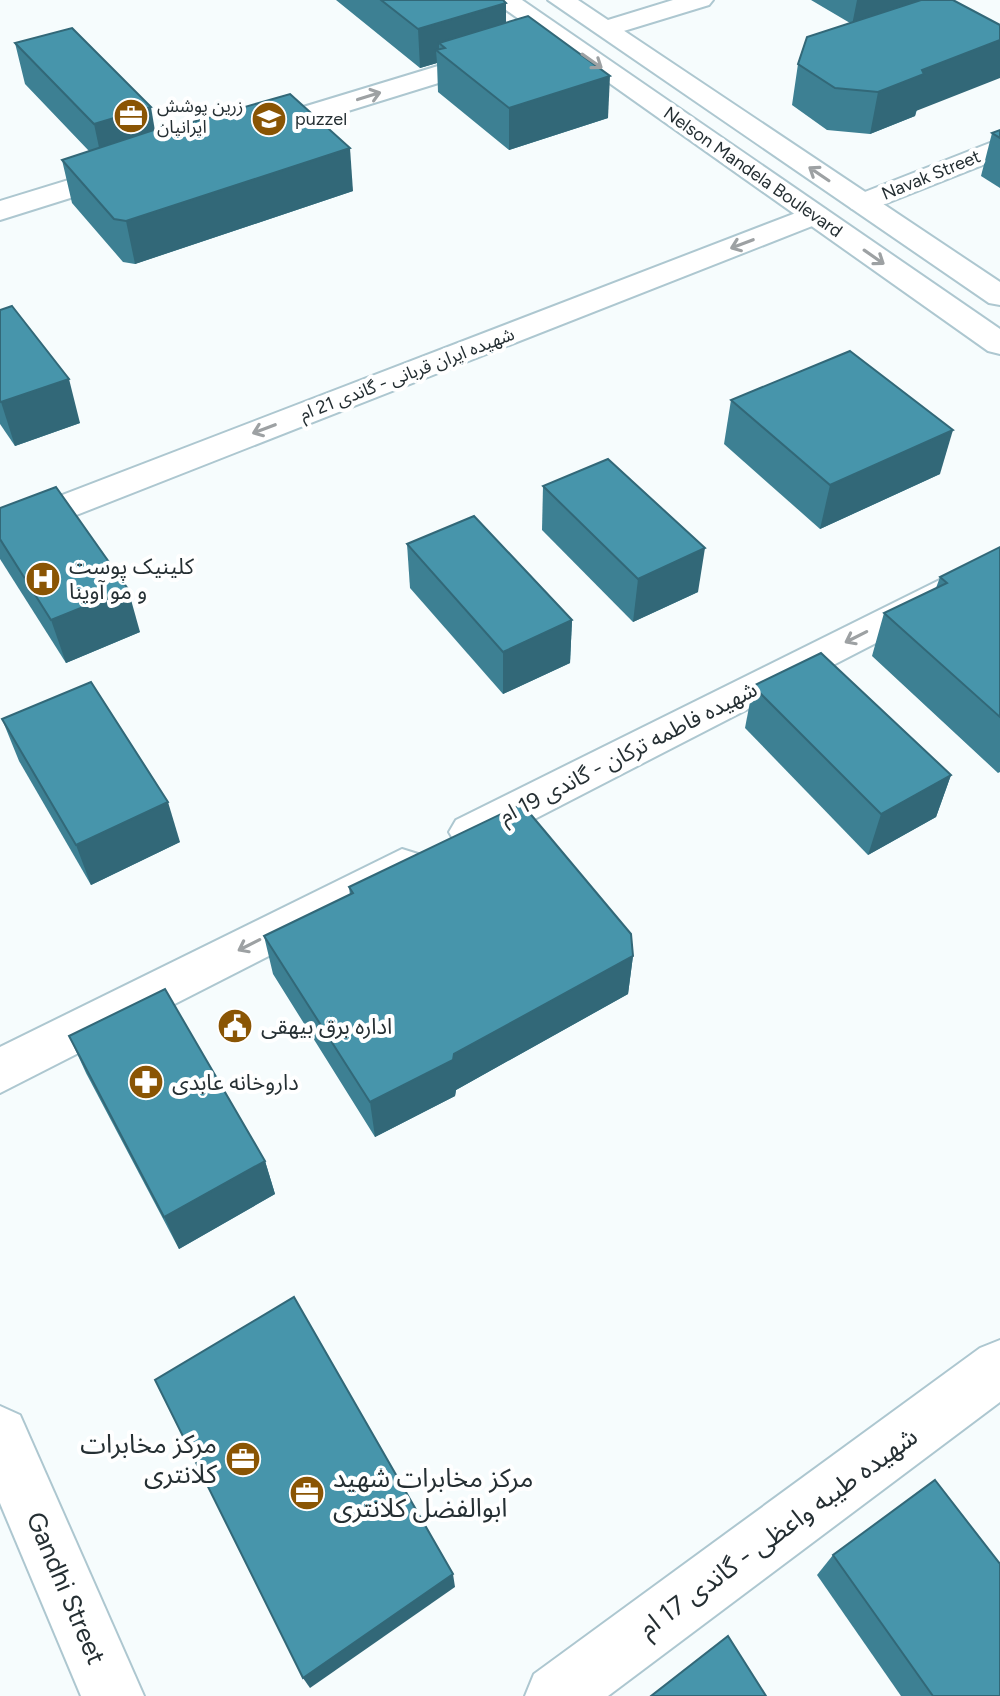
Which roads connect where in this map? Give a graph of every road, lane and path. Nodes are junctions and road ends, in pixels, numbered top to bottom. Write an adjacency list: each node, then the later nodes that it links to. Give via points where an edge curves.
1 (505, 0): 5 (street, Nelson Mandela Boulevard)
2 (561, 0): 4 (street, Nelson Mandela Boulevard)
3 (700, 0): 4 (street)
4 (604, 29): 9 (street, Nelson Mandela Boulevard, one-way to 4)
5 (558, 37): 6 (street, one-way to 5); 11 (street, Nelson Mandela Boulevard, one-way to 11)
6 (226, 140)
7 (1000, 148): 9 (street, Navak Street)
8 (151, 164): 10 (street)
9 (862, 203): 12 (street, Nelson Mandela Boulevard)
10 (0, 211)
11 (814, 215): 13 (street, Nelson Mandela Boulevard, one-way to 13); 14 (street, شهیده ایران قربانی - گاندی 21 ام, one-way to 14)
12 (1000, 296)
13 (1000, 344)
14 (0, 533)
15 (1000, 563): 16 (street, شهیده فاطمه ترکان - گاندی 19 ام, one-way to 16)
16 (0, 1071)
17 (1000, 1368): 20 (street, شهیده طیبه واعظی - گاندی 17 ام)
18 (0, 1435): 19 (street, Gandhi Street)
19 (113, 1696)
20 (556, 1696)

